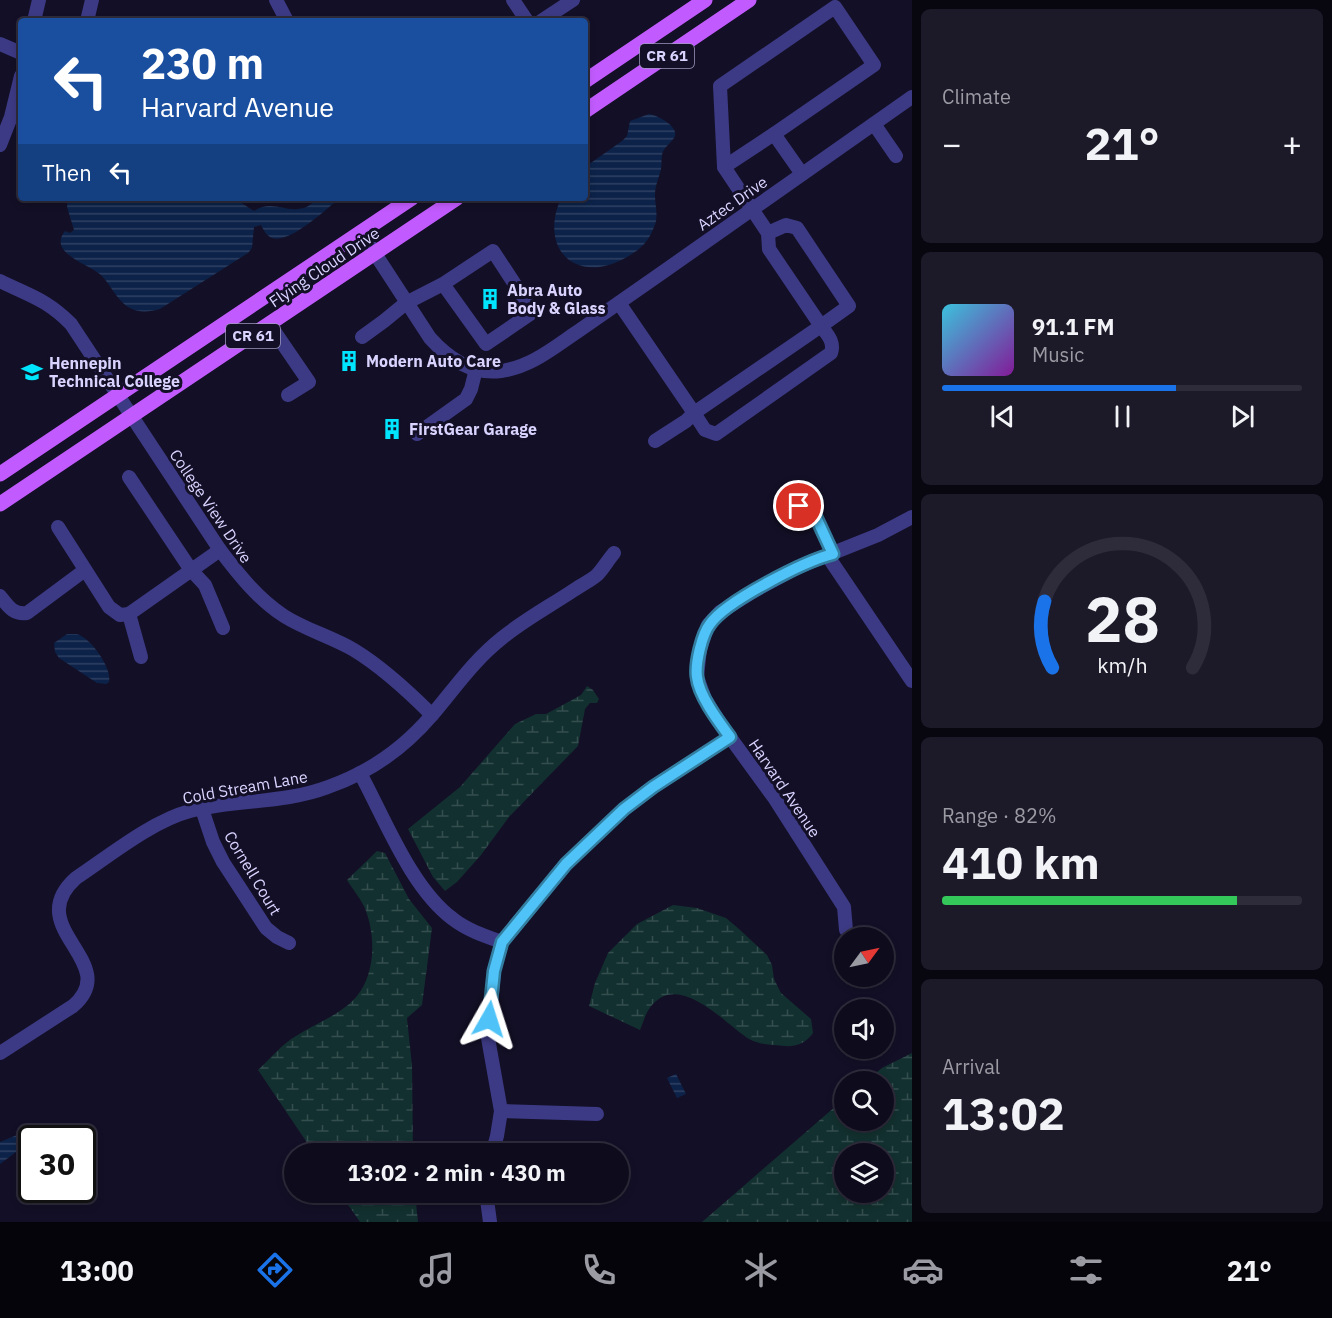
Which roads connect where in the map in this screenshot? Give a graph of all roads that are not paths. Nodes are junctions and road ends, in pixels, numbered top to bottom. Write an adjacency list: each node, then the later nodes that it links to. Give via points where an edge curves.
1 (39, 0): 8 (street)
2 (92, 0): 9 (street)
3 (276, 0): 10 (street)
4 (513, 0): 11 (street)
5 (573, 0): 12 (street)
6 (705, 0): 15 (main road, CR 61)
7 (749, 0): 18 (main road, CR 61)
8 (35, 18)
9 (88, 18)
10 (285, 18)
11 (525, 18)
12 (546, 18)
13 (0, 44): 14 (street)
14 (18, 51)
15 (588, 79)
16 (18, 88): 21 (street)
17 (912, 97): 19 (street, Aztec Drive)
18 (588, 109)
19 (874, 124): 22 (street); 24 (street, Aztec Drive)
20 (774, 134): 23 (street); 23 (street, via 874,65 835,7 720,86); 24 (street)
21 (0, 145)
22 (896, 156)
23 (724, 167): 27 (street)
24 (802, 174): 27 (street, Aztec Drive)
25 (408, 201): 28 (main road, Flying Cloud Drive / CR 61)
26 (453, 201): 30 (main road, Flying Cloud Drive / CR 61)
27 (752, 209): 29 (street); 34 (street, Aztec Drive)
28 (361, 232): 30 (street); 39 (main road, Flying Cloud Drive / CR 61)
29 (768, 233): 36 (street, via 769,249); 36 (street, via 786,225 797,228 849,306)
30 (374, 254): 33 (street); 35 (main road, Flying Cloud Drive / CR 61)
31 (0, 281): 39 (street, College View Drive, via 56,309 71,324)
32 (443, 284): 32 (street, via 486,344 533,312 493,251); 33 (street)
33 (406, 303): 37 (street); 38 (street, via 443,352)
34 (619, 303): 38 (street, Aztec Drive, via 518,368 499,372); 41 (street)
35 (270, 325): 40 (street, via 309,382); 42 (main road, Flying Cloud Drive / CR 61)
36 (821, 326): 41 (street); 41 (street, via 832,345 831,353 716,434 705,430)
37 (362, 337)
38 (476, 369): 43 (street, via 466,399)
39 (118, 396): 42 (street, College View Drive); 45 (main road, Flying Cloud Drive / CR 61)
40 (288, 396)
41 (694, 413): 44 (street)
42 (131, 416): 47 (main road, Flying Cloud Drive / CR 61); 51 (street, College View Drive)
43 (417, 434)
44 (655, 441)
45 (0, 474)
46 (129, 477): 55 (street)
47 (0, 504)
48 (799, 506): 53 (street, via 815,515)
49 (912, 517): 53 (street, Harvard Avenue)
50 (58, 527): 54 (street)
51 (220, 550): 55 (street); 61 (street, College View Drive, via 265,602 294,622 356,651)
52 (614, 554): 61 (street, Cold Stream Lane, via 597,575 481,656)
53 (830, 555): 60 (street); 62 (street, Harvard Avenue, via 761,586 720,612 708,625 697,677 705,699)
54 (85, 570): 56 (street, via 27,613 10,610); 57 (street, via 109,608 120,615)
55 (191, 570): 57 (street); 58 (street, via 205,585)
56 (0, 596)
57 (129, 614): 59 (street)
58 (224, 628)
59 (141, 657)
60 (912, 681)
61 (432, 715): 63 (street, Cold Stream Lane, via 395,751)
62 (730, 737): 65 (street, Harvard Avenue, via 844,907); 66 (street, via 624,809 566,864)
63 (360, 773): 64 (street, Cold Stream Lane, via 288,799); 66 (street, via 427,895 454,921)
64 (202, 809): 67 (street, Cornell Court, via 213,842 266,928); 68 (street, Cold Stream Lane, via 154,827 66,887 61,898 60,921 86,967 92,988 72,1006)
65 (846, 927)
66 (502, 942): 69 (street, via 494,971 488,1038)
67 (290, 943)
68 (0, 1053)
69 (501, 1111): 70 (street); 71 (street)
70 (597, 1114)
71 (495, 1143)
72 (487, 1203): 73 (street)
73 (490, 1222)

